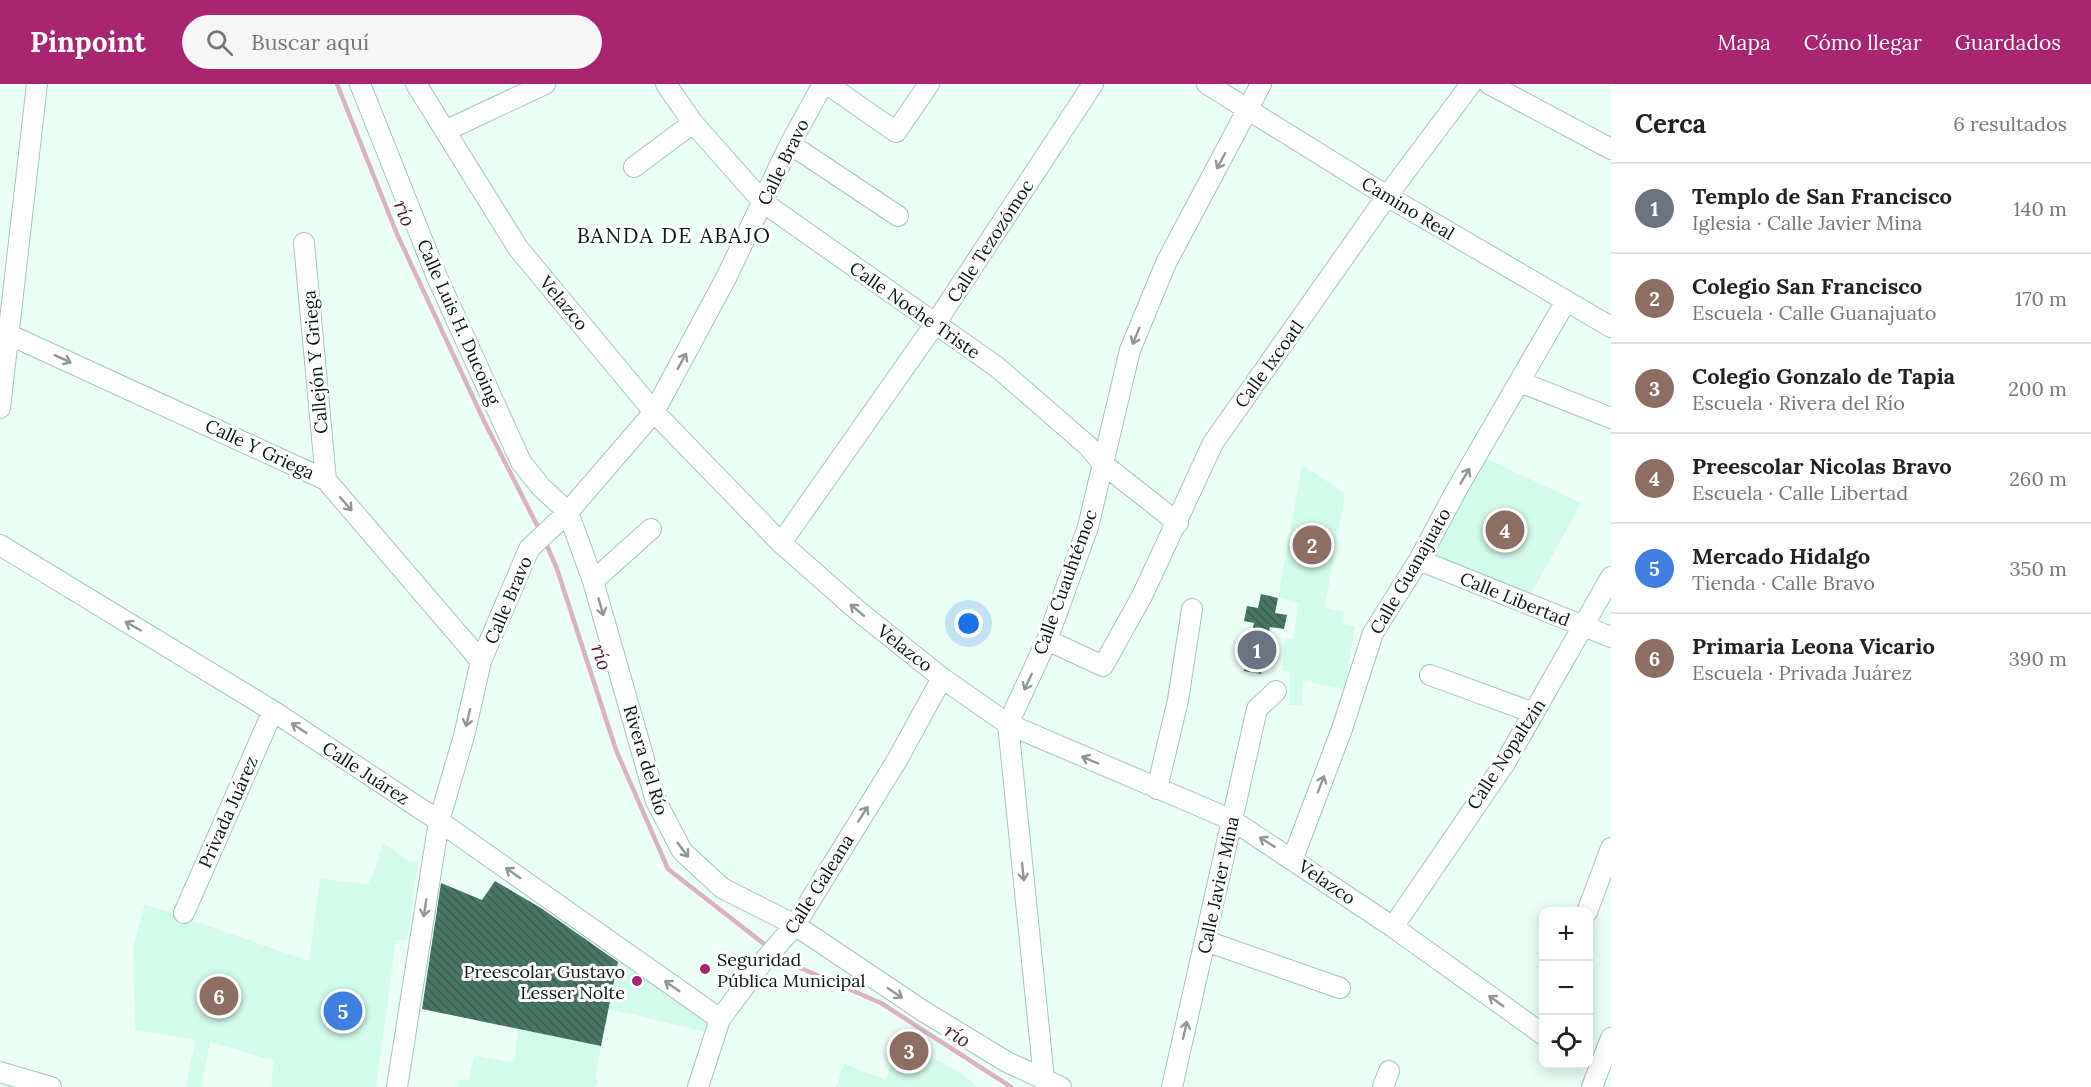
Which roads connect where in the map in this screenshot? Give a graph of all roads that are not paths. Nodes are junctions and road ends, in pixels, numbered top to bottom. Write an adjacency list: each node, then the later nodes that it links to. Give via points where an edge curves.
1 (37, 84): 26 (street)
2 (360, 84): 33 (street, Calle Luis H. Ducoing, via 437,277 521,462)
3 (416, 84): 15 (street, Velazco)
4 (546, 84): 15 (street)
5 (666, 84): 14 (street, Calle Noche Triste)
6 (825, 84): 7 (street, via 896,132); 16 (street, Calle Bravo)
7 (929, 84)
8 (1093, 84): 24 (street, Calle Tezozómoc)
9 (1207, 84): 13 (street, Camino Real)
10 (1261, 84): 13 (street, Calle Cuauhtémoc)
11 (1471, 84): 19 (street, Calle Ixcoatl)
12 (1489, 84): 17 (street)
13 (1248, 109): 19 (street, Camino Real); 31 (street, Calle Cuauhtémoc, one-way to 31, via 1166,263 1130,350)
14 (693, 123): 18 (street); 20 (street, Calle Noche Triste)
15 (445, 131): 29 (street, Velazco, via 518,248)
16 (790, 144): 20 (street, Calle Bravo); 21 (street)
17 (1611, 149)
18 (634, 167)
19 (1387, 196): 23 (street, Camino Real); 34 (street, Calle Ixcoatl, via 1213,443)
20 (764, 203): 24 (street, Calle Noche Triste); 29 (street, Calle Bravo, one-way to 20)
21 (897, 216)
22 (304, 243): 32 (street, Callejón Y Griega)
23 (1566, 301): 25 (street, Camino Real); 27 (street, Calle Guanajuato)
24 (935, 324): 31 (street, Calle Noche Triste, via 997,367 1088,446); 36 (street, Calle Tezozómoc)
25 (1611, 327)
26 (10, 335): 28 (street); 32 (street, Calle Y Griega, one-way to 32)
27 (1520, 382): 30 (street); 38 (street, Calle Guanajuato, one-way to 27)
28 (0, 408)
29 (654, 412): 33 (street, Calle Bravo); 36 (street, Velazco)
30 (1611, 418)
31 (1103, 464): 34 (street, Calle Noche Triste); 44 (street, Calle Cuauhtémoc, via 1088,526)
32 (326, 480): 45 (street, Calle Y Griega, one-way to 45)
33 (566, 514): 40 (street, Rivera del Río); 45 (street, Calle Bravo, via 529,549)
34 (1178, 523): 44 (street, Calle Ixcoatl, via 1102,666)
35 (651, 529): 40 (street)
36 (781, 543): 47 (street, Velazco, one-way to 36)
37 (0, 545): 49 (street, Calle Juárez, one-way to 37)
38 (1419, 560): 42 (street, Calle Libertad); 56 (street, Calle Guanajuato, one-way to 38, via 1373,633)
39 (1611, 577): 42 (street, Calle Nopaltzin)
40 (593, 582): 60 (street, Rivera del Río, one-way to 60, via 666,825 682,851 722,888)
41 (1192, 609): 52 (street, via 1178,700)
42 (1584, 627): 43 (street, Calle Libertad); 50 (street, Calle Nopaltzin)
43 (1611, 637)
44 (1047, 640): 51 (street, Calle Cuauhtémoc, one-way to 51)
45 (481, 661): 54 (street, Calle Bravo, one-way to 54)
46 (1430, 675): 50 (street)
47 (942, 678): 51 (street, Velazco); 60 (street, Calle Galeana, one-way to 47, via 896,762)
48 (1276, 691): 53 (street, Calle Javier Mina, via 1257,710)
49 (273, 711): 54 (street, Calle Juárez, one-way to 49); 58 (street, Privada Juárez)
50 (1534, 713): 59 (street, Calle Nopaltzin)
51 (1008, 724): 52 (street, Velazco, one-way to 51); 68 (street, one-way to 68)
52 (1157, 789): 53 (street, Velazco)
53 (1232, 820): 56 (street, Velazco, one-way to 53); 61 (street, Calle Javier Mina)
54 (439, 821): 63 (street, Calle Juárez, one-way to 54); 70 (street, Calle Bravo, one-way to 70)
55 (1611, 848): 57 (street)
56 (1293, 858): 59 (street, Velazco)
57 (1589, 907)
58 (184, 912)
59 (1393, 927): 64 (street, Velazco, one-way to 59)
60 (792, 930): 63 (street, Calle Galeana); 68 (street, Rivera del Río, one-way to 68, via 1007,1062)
61 (1206, 941): 62 (street); 72 (street, Calle Javier Mina, one-way to 61)
62 (1340, 988)
63 (720, 1019): 71 (street, Calle Galeana)
64 (1539, 1028)
65 (1611, 1038): 66 (street)
66 (1599, 1066): 73 (street)
67 (0, 1072): 69 (street)
68 (1053, 1083)
69 (51, 1087)
70 (397, 1087)
71 (698, 1087)
72 (1172, 1087)
73 (1592, 1087)

